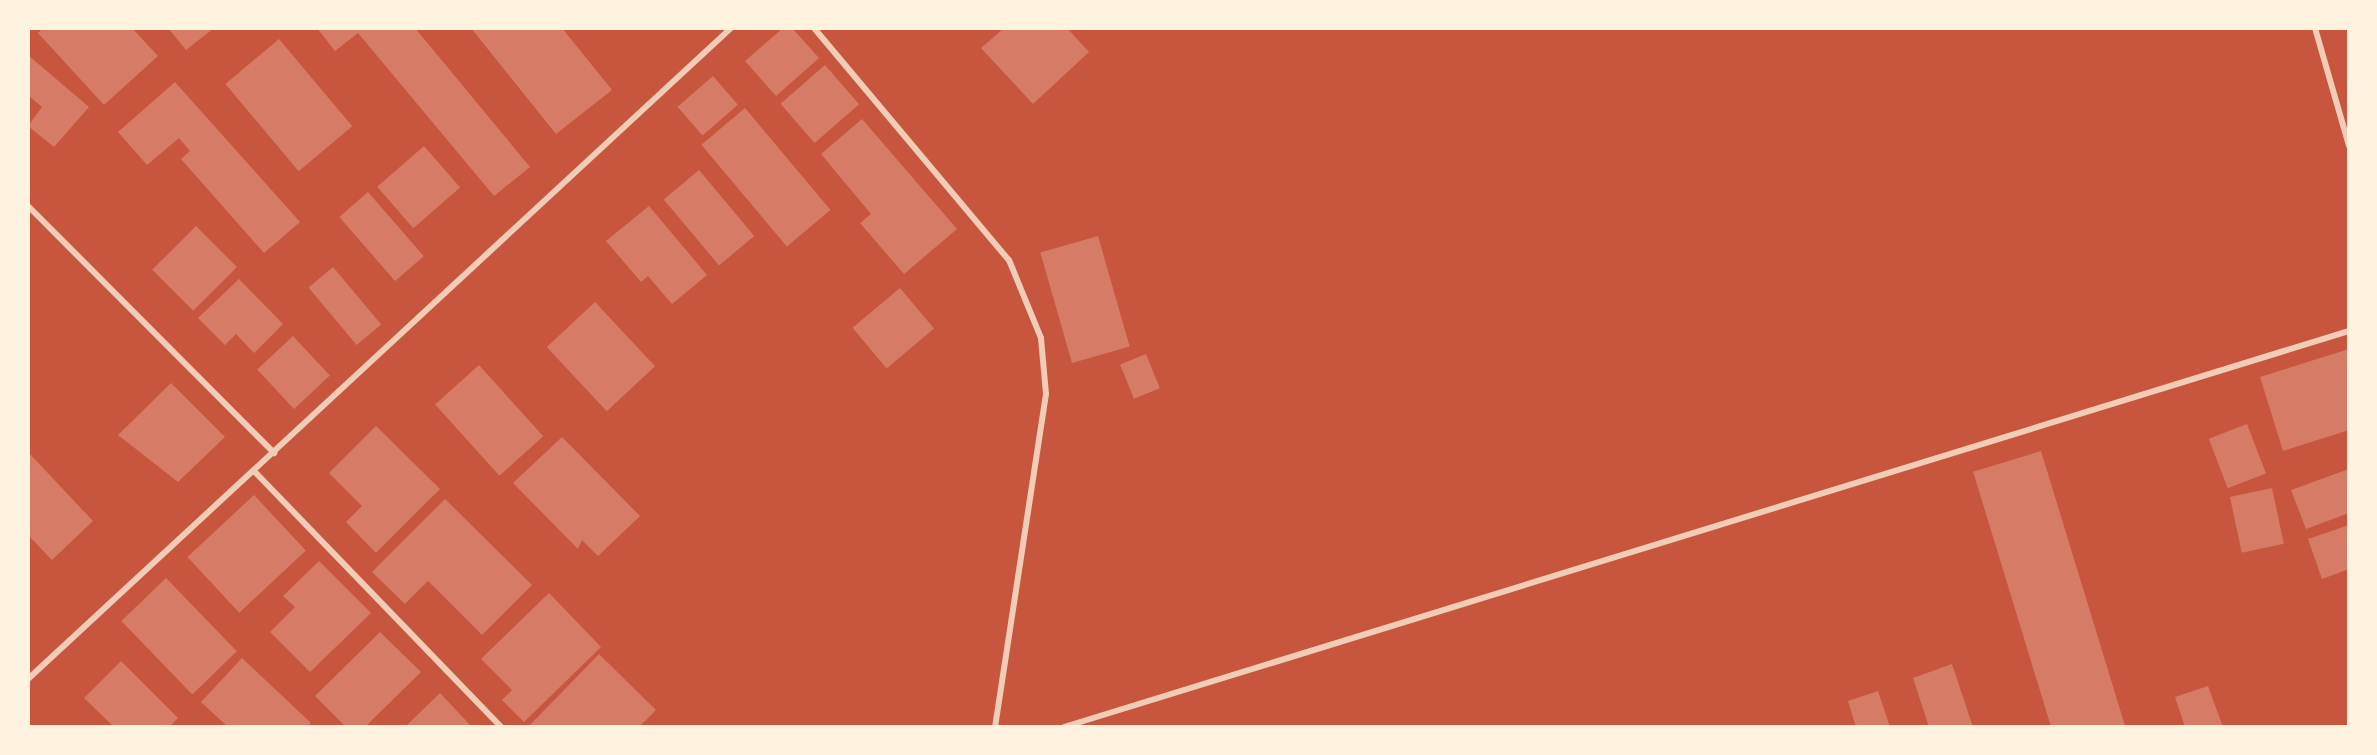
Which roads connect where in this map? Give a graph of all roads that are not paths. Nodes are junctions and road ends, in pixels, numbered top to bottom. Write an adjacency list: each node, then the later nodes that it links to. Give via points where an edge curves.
1 (731, 28): 7 (lane)
2 (814, 28): 11 (lane, via 1009,260 1041,338 1046,394)
3 (2315, 28): 4 (lane)
4 (2349, 146)
5 (28, 206): 7 (lane)
6 (2349, 331): 12 (lane)
7 (274, 453): 8 (lane)
8 (254, 471): 9 (lane); 10 (lane)
9 (28, 679)
10 (501, 727)
11 (995, 727)
12 (1064, 727)

